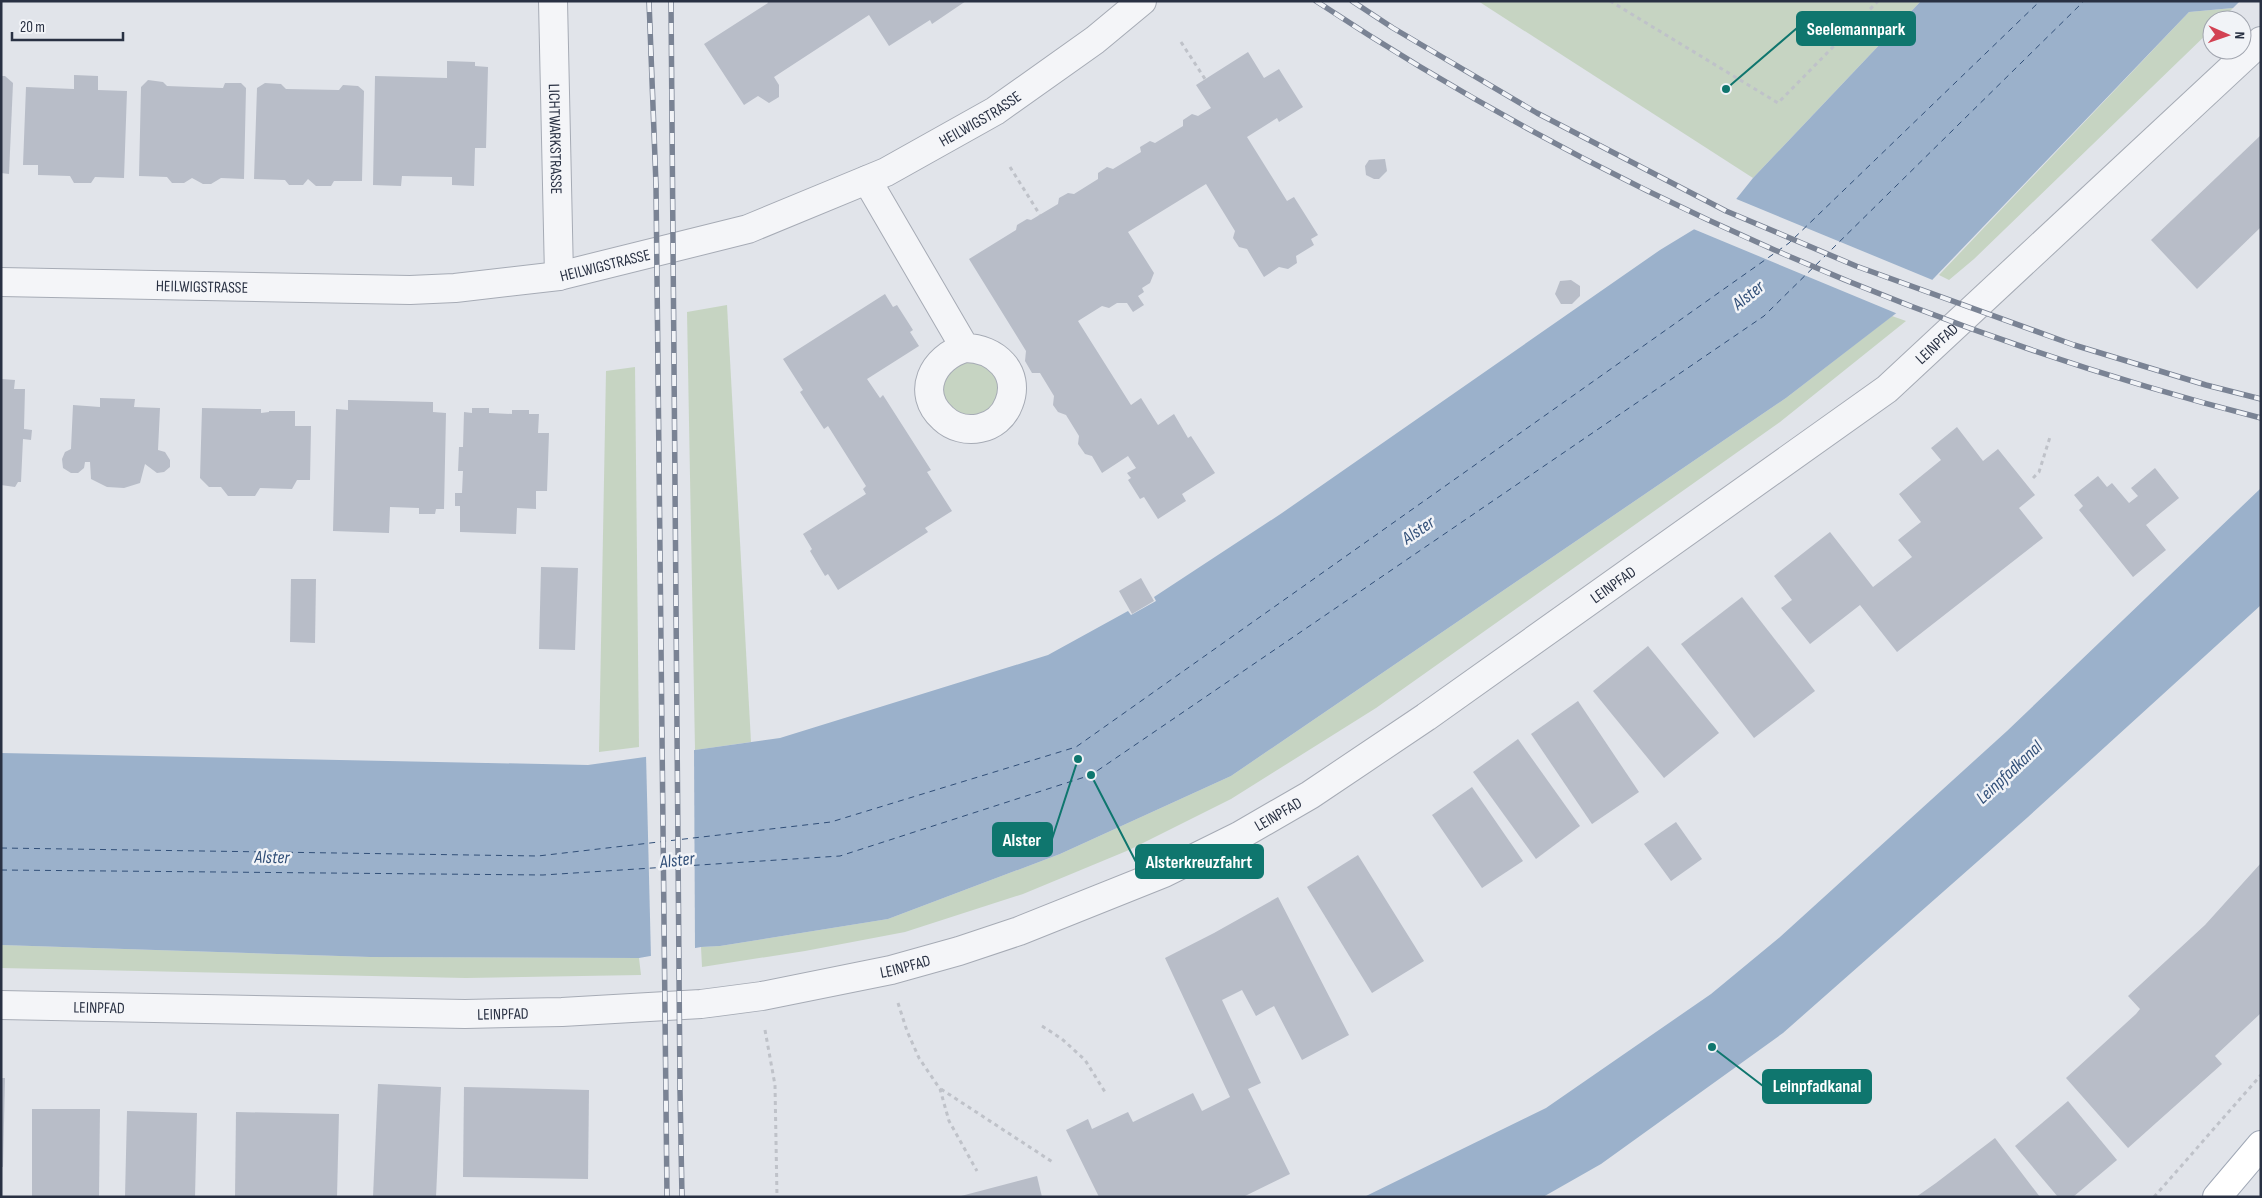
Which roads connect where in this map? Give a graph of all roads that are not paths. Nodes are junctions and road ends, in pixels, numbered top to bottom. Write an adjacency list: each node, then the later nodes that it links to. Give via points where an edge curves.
1 (552, 1): 5 (street, LICHTWARKSTRASSE)
2 (1142, 1): 4 (street, HEILWIGSTRASSE, via 1096,40 995,111)
3 (2261, 41): 8 (street, LEINPFAD, via 1887,389 1426,717 1310,795 1239,836 1164,872 1019,931 891,970 762,996 701,1004 464,1014)
4 (867, 180): 5 (street, HEILWIGSTRASSE, via 748,230); 7 (street)
5 (559, 276): 6 (street, HEILWIGSTRASSE, via 410,290)
6 (1, 282)
7 (965, 348)
8 (1, 1005)
9 (2261, 1145): 10 (main road)
10 (2217, 1197)

